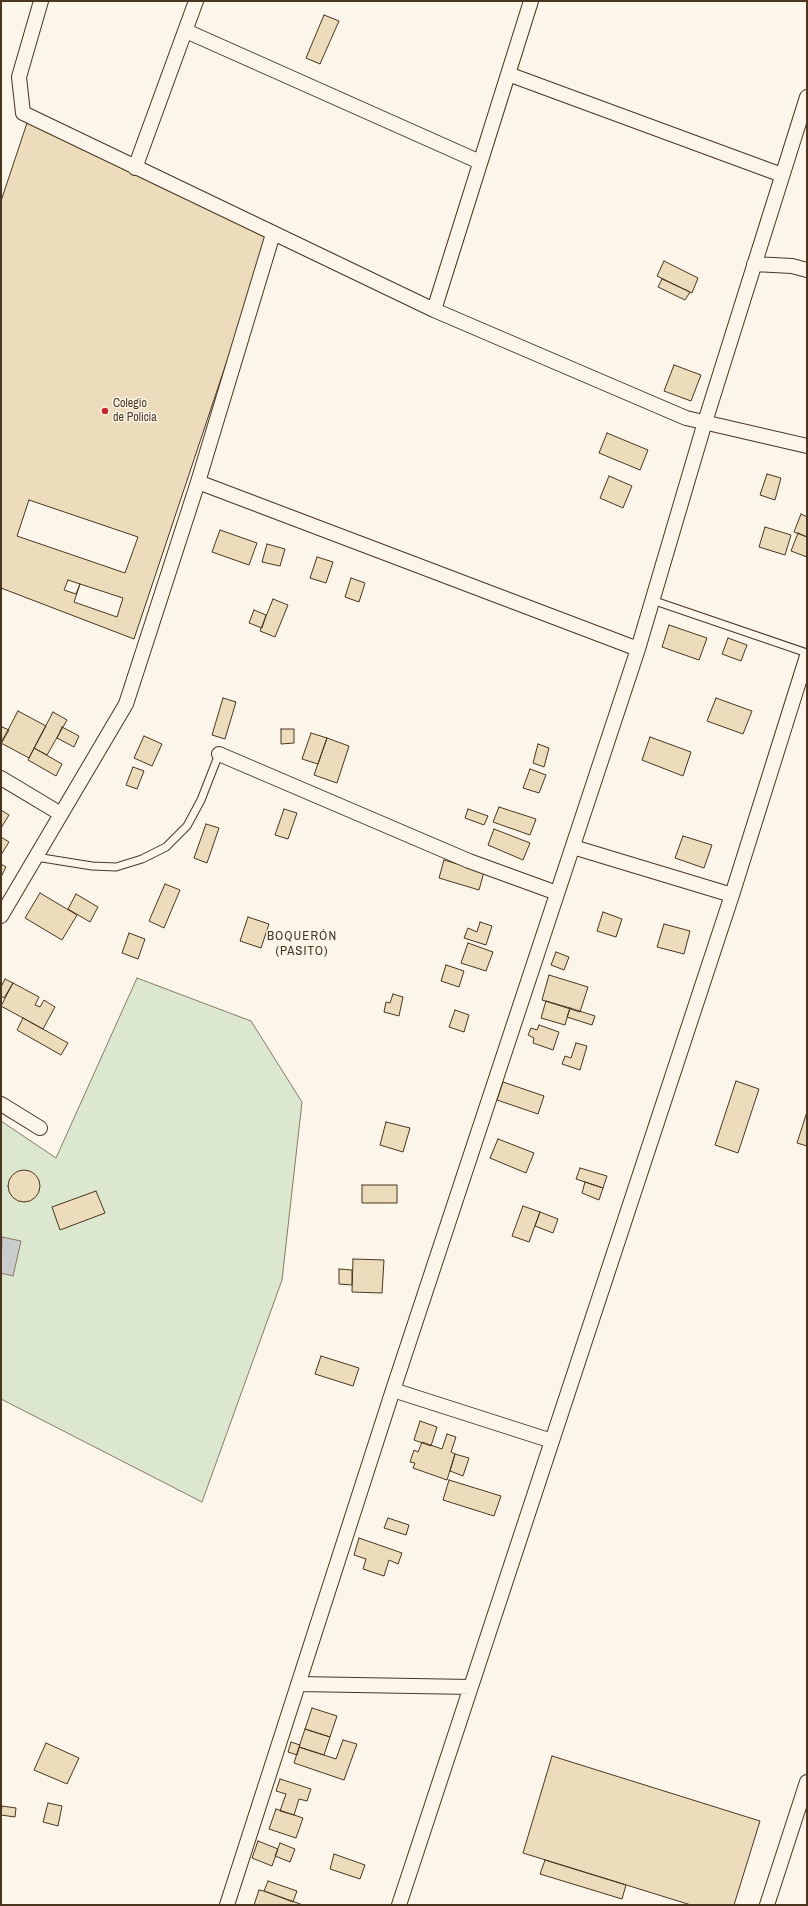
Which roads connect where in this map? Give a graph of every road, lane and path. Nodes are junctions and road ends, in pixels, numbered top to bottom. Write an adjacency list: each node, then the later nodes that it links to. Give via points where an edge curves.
1 (41, 1): 8 (street, via 18,77 23,113)
2 (196, 1): 4 (street)
3 (531, 1): 5 (street)
4 (186, 31): 7 (street); 8 (street)
5 (508, 74): 7 (street); 9 (street)
6 (807, 97): 9 (street)
7 (480, 162): 13 (street)
8 (135, 168): 10 (street)
9 (782, 175): 11 (street)
10 (273, 234): 13 (street); 16 (street)
11 (754, 264): 12 (street, via 792,266); 14 (street)
12 (807, 270)
13 (434, 310): 14 (street, via 686,418)
14 (705, 422): 15 (street); 17 (street)
15 (807, 446)
16 (198, 482): 18 (street); 23 (street, via 126,704)
17 (652, 600): 18 (street); 19 (lane)
18 (638, 649): 24 (street)
19 (807, 653)
20 (807, 656): 27 (street)
21 (219, 754): 25 (lane, via 202,800 187,826 166,847 142,859 116,867); 26 (street, via 469,861)
22 (1, 778): 23 (street)
23 (61, 814): 25 (street)
24 (573, 847): 26 (street); 27 (street)
25 (36, 857): 28 (street)
26 (557, 893): 31 (street)
27 (732, 895): 32 (street)
28 (1, 916)
29 (1, 1104): 30 (street)
30 (40, 1128)
31 (393, 1390): 32 (street); 33 (street)
32 (552, 1440): 34 (street)
33 (298, 1684): 34 (street); 36 (street)
34 (471, 1687): 37 (street)
35 (807, 1782): 38 (street)
36 (227, 1905)
37 (399, 1905)
38 (767, 1905)

